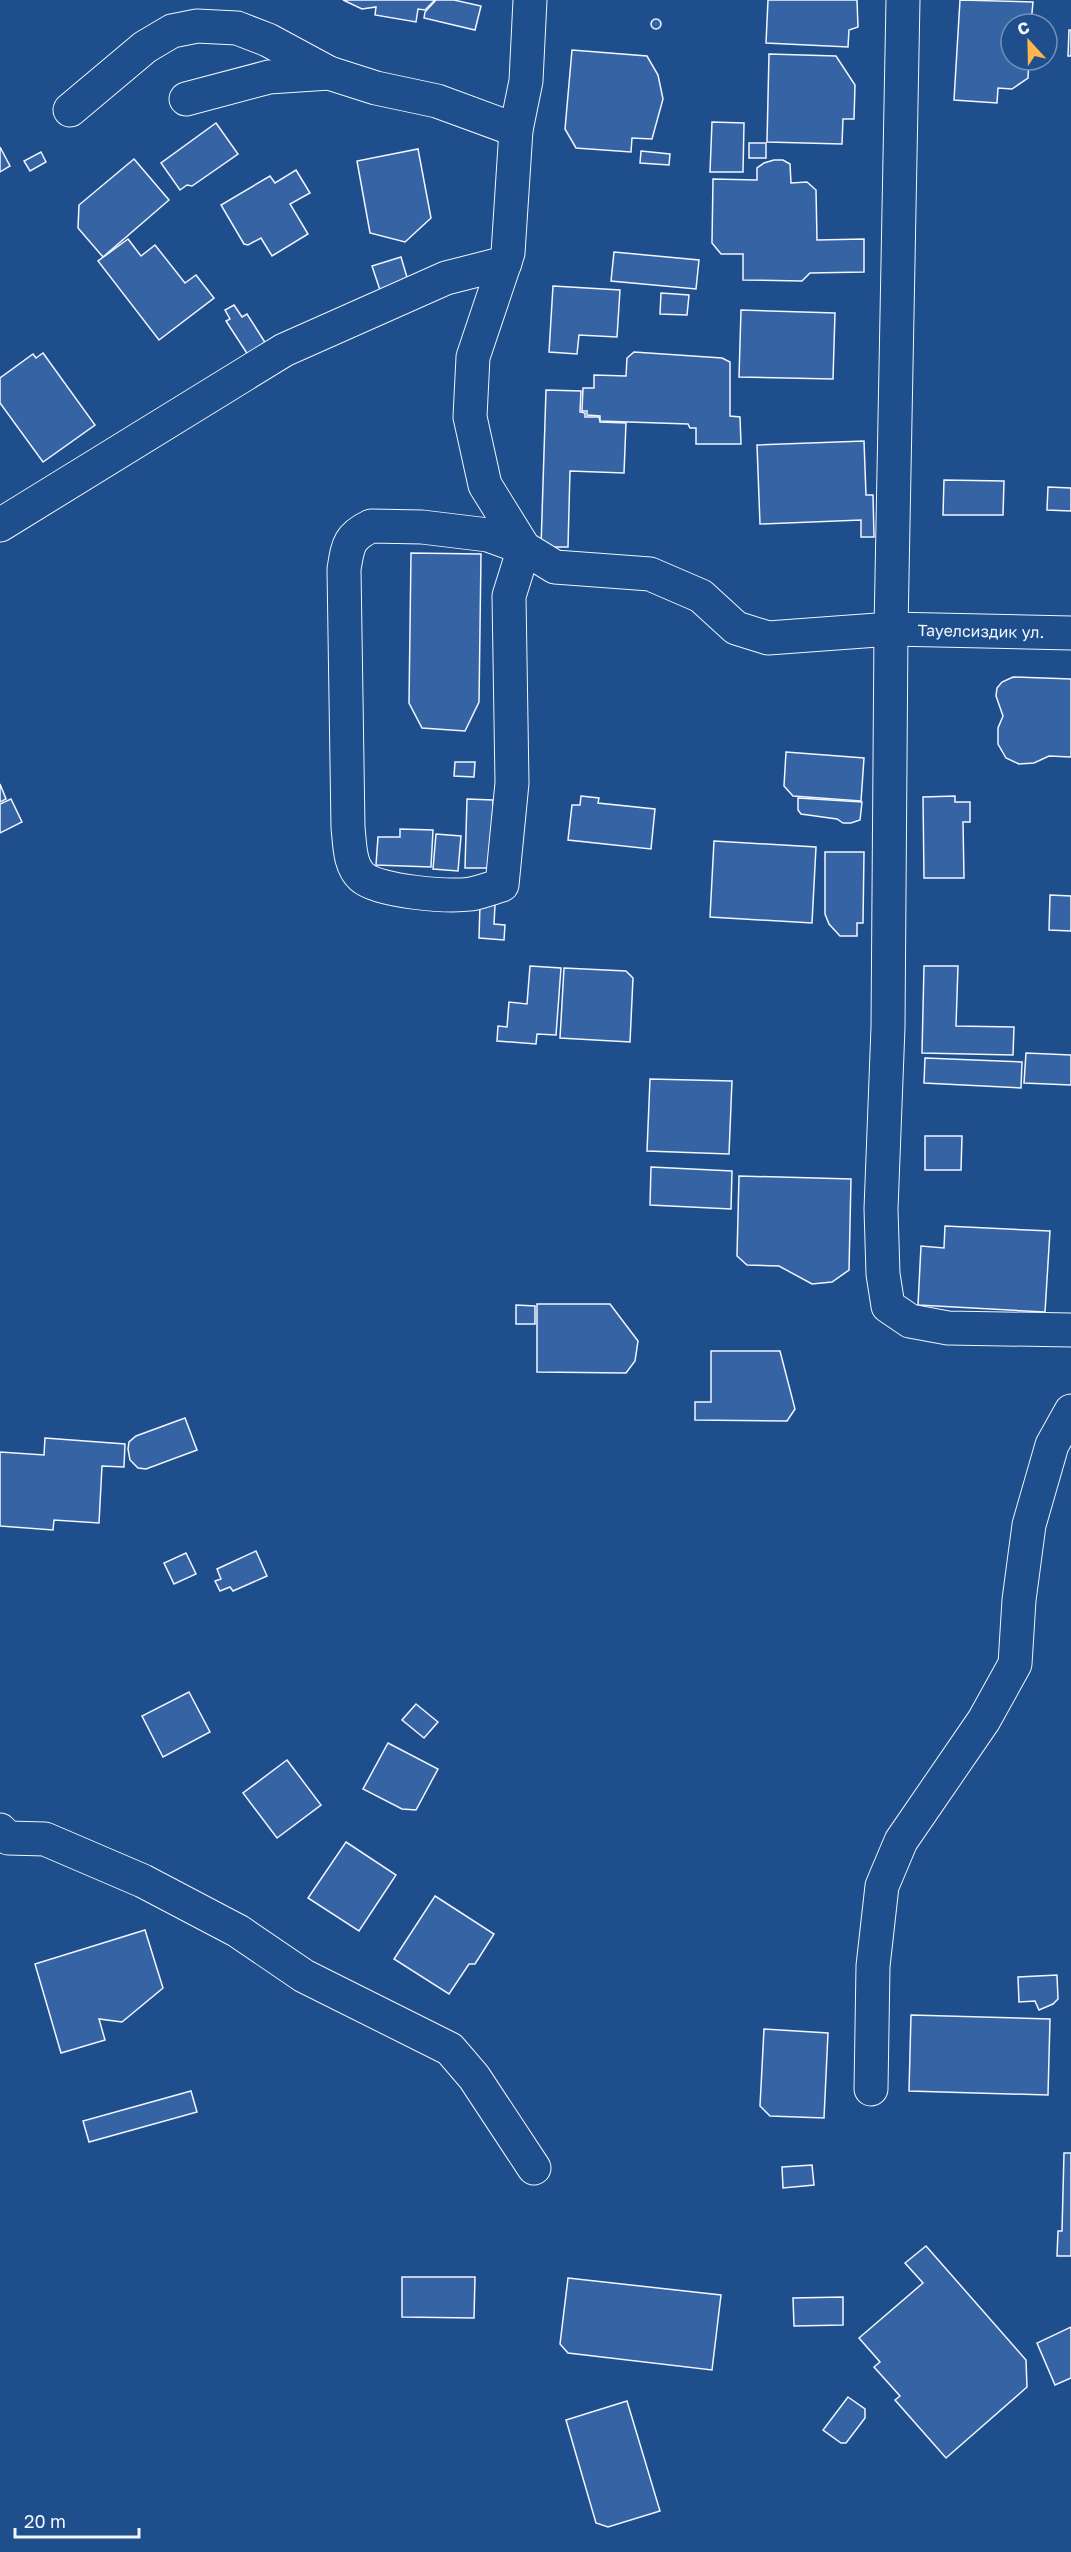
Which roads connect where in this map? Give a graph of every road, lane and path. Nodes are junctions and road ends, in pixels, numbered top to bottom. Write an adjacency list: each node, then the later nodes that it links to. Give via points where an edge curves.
1 (530, 0): 6 (street, via 526,81)
2 (903, 0): 10 (street)
3 (329, 73): 4 (street, via 269,77); 5 (street, via 237,28 197,26 172,31 144,47); 6 (street, via 437,101)
4 (186, 99)
5 (70, 110)
6 (516, 130): 7 (street)
7 (505, 263): 8 (street, via 446,278 284,350); 9 (street, via 473,357 470,417 485,485)
8 (0, 525)
9 (524, 548): 9 (street, Тауелсиздик ул., via 509,596 512,783 502,885 470,894 381,887 362,876 351,858 348,828 344,569 349,544 358,532 371,525 488,535); 10 (street, Тауелсиздик ул., via 555,567 650,574 701,596 736,627 768,638)
10 (891, 629): 11 (street, Тауелсиздик ул.); 12 (street, via 888,1027 881,1209 888,1306 910,1321 948,1328)
11 (1071, 633)
12 (1071, 1330)
13 (1071, 1411): 15 (street, via 1052,1445 1029,1525 1015,1664 984,1720 901,1841 882,1886 873,1966)
14 (0, 1830): 16 (street, via 8,1838 45,1839 143,1881 238,1931 304,1976 450,2049 474,2077)
15 (871, 2090)
16 (534, 2168)

